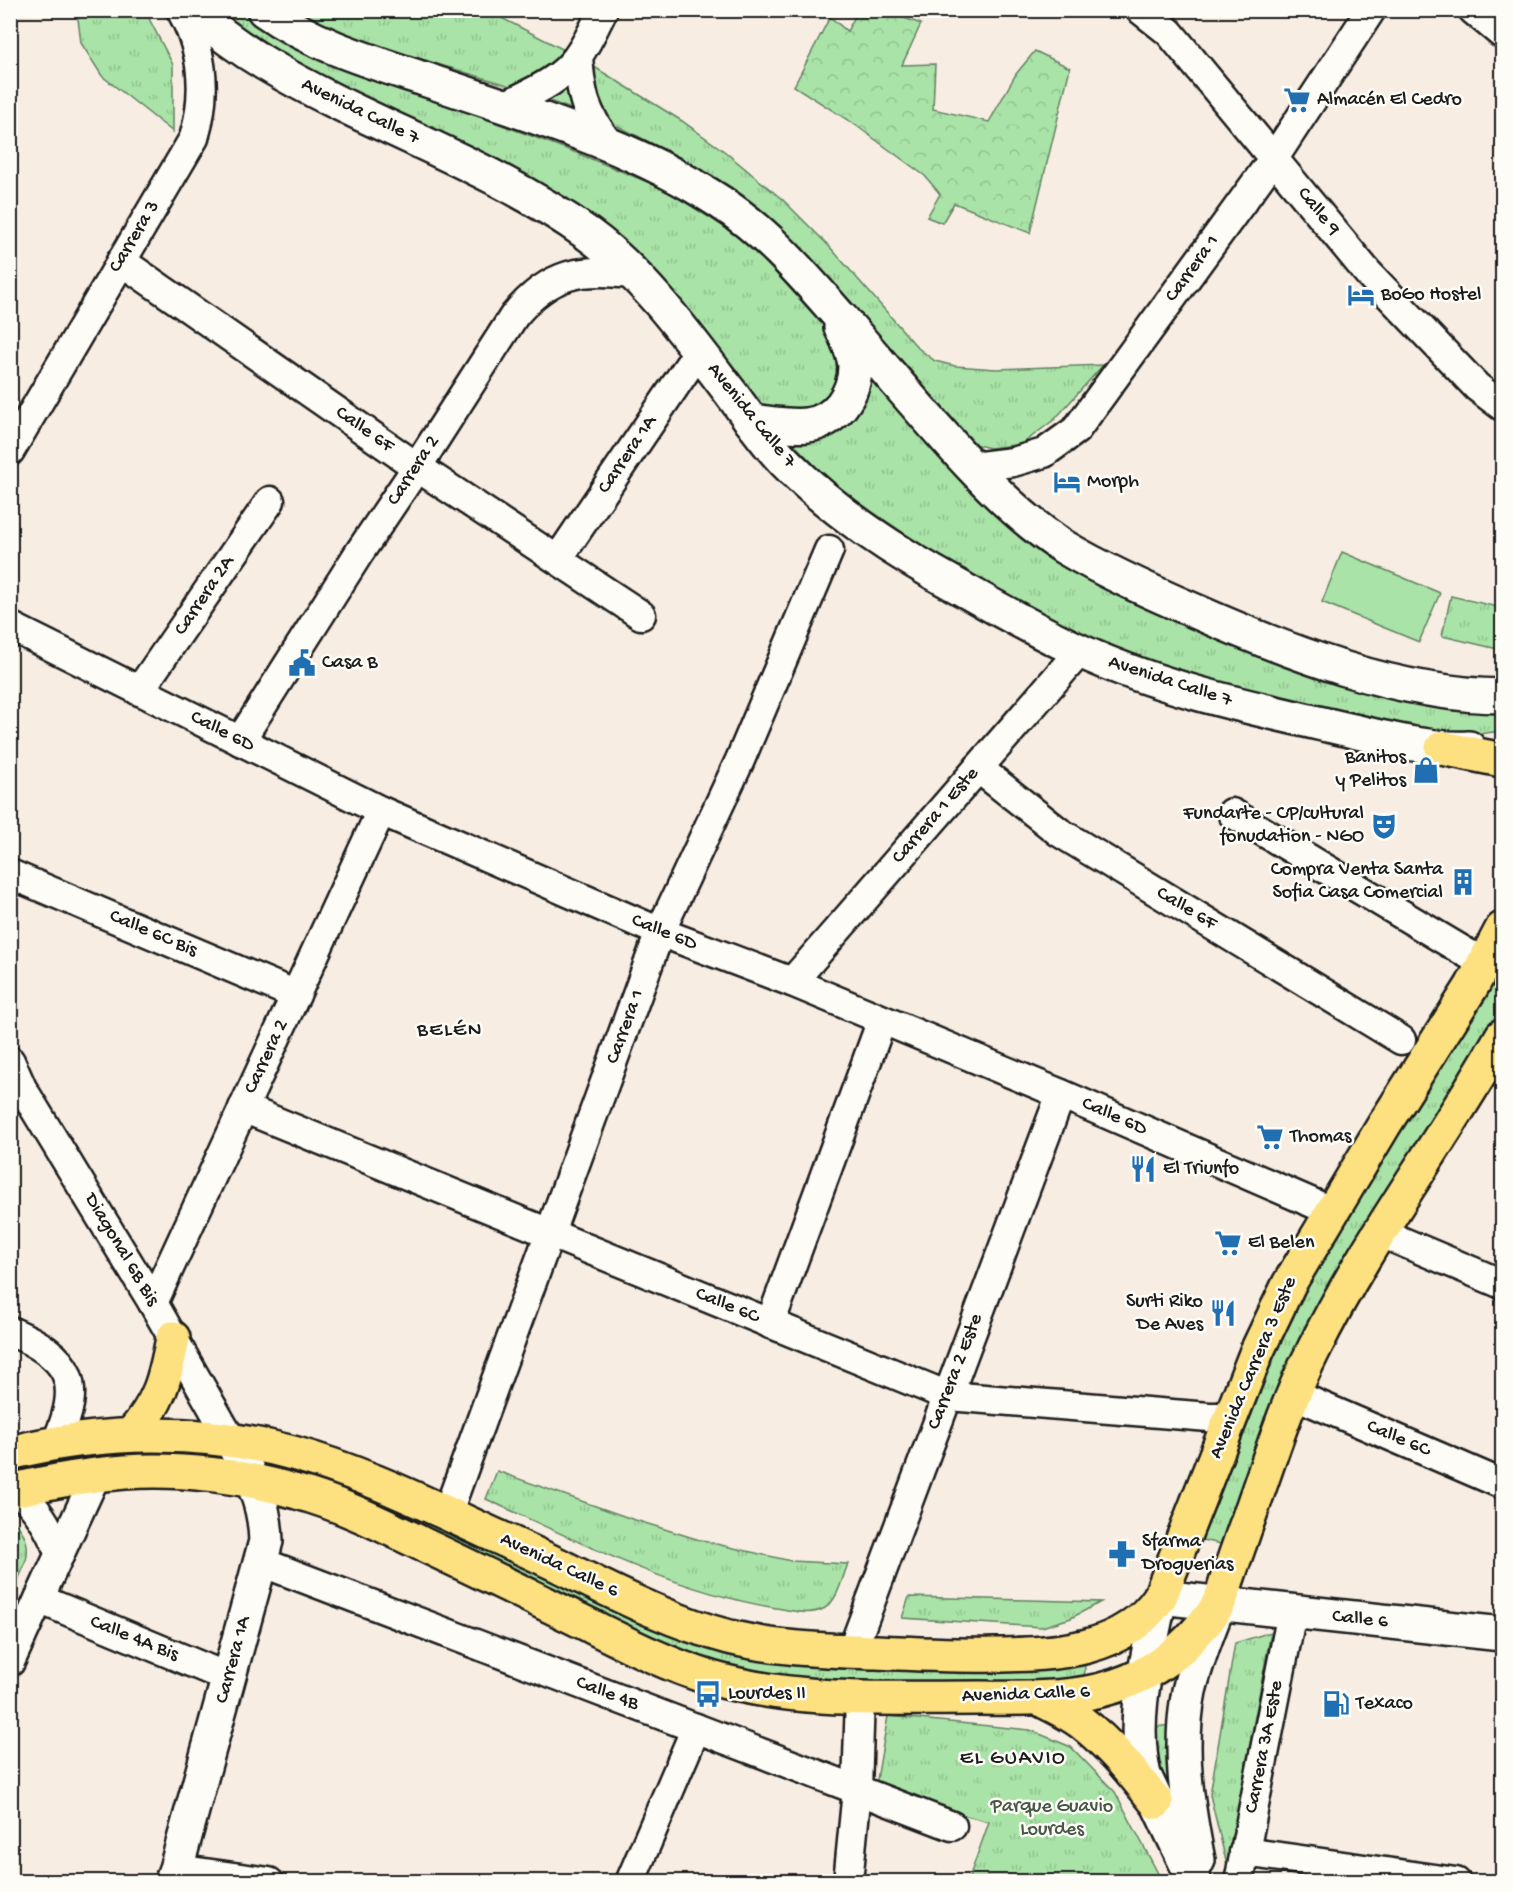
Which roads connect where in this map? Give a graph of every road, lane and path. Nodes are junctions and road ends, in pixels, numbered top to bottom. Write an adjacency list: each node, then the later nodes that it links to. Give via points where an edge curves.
1 (181, 10): 13 (street, Carrera 3, via 200,60 200,119 194,138)
2 (192, 10): 14 (street, Avenida Calle 7, via 268,65 526,195 592,237)
3 (264, 10): 10 (street, via 318,41)
4 (603, 10): 9 (street)
5 (1141, 10): 12 (street, Calle 9, via 1169,32)
6 (1371, 10): 12 (street, Carrera 1)
7 (1473, 10): 8 (street)
8 (1503, 34)
9 (578, 57): 10 (street, via 550,82); 11 (street, via 586,108)
10 (504, 106): 11 (street)
11 (609, 144): 15 (street, via 683,180 742,217)
12 (1274, 158): 17 (street, Calle 9, via 1368,273 1477,387); 21 (street, Carrera 1, via 1076,430 1044,453)
13 (121, 261): 19 (street, Carrera 3); 20 (street, Calle 6F)
14 (636, 275): 16 (street, Avenida Calle 7); 20 (street, Carrera 2, via 584,272 537,291 514,316)
15 (832, 308): 18 (street, via 855,367 851,389 838,411 822,422 806,425); 21 (street)
16 (698, 352): 18 (street, Avenida Calle 7); 24 (street, Carrera 1A)
17 (1503, 406)
18 (751, 421): 27 (street, Avenida Calle 7, via 787,464 861,526 929,571)
19 (10, 451)
20 (417, 467): 24 (street, Calle 6F); 30 (street, Carrera 2)
21 (972, 467): 29 (street, via 1030,523 1063,546 1142,588 1230,627 1376,677 1441,692)
22 (270, 501): 28 (street, Carrera 2A)
23 (830, 550): 39 (street, Carrera 1, via 740,760)
24 (558, 559): 25 (street, Calle 6F)
25 (641, 615)
26 (10, 626): 28 (street, Calle 6D)
27 (1080, 651): 32 (street, Avenida Calle 7, via 1158,681 1242,706); 34 (street, Carrera 1 Este)
28 (139, 690): 30 (street, Calle 6D)
29 (1503, 696)
30 (240, 741): 35 (street, Calle 6D)
31 (1503, 745): 32 (street, Avenida Calle 7)
32 (1442, 747): 33 (main road)
33 (1503, 760)
34 (978, 768): 41 (street, Carrera 1 Este); 45 (street, Calle 6F, via 1059,832)
35 (381, 812): 39 (street, Calle 6D); 42 (street, Carrera 2)
36 (1232, 813): 40 (street)
37 (10, 874): 42 (street, Calle 6C Bis)
38 (1503, 929): 40 (main road, Avenida Carrera 3 Este)
39 (660, 932): 41 (street, Calle 6D); 51 (street, Carrera 1)
40 (1485, 963): 49 (main road, Avenida Carrera 3 Este)
41 (792, 982): 43 (street, Calle 6D)
42 (296, 994): 48 (street, Carrera 2)
43 (882, 1020): 47 (street, Calle 6D); 54 (street)
44 (1503, 1036): 50 (main road)
45 (1401, 1040)
46 (10, 1061): 53 (street, Diagonal 6B Bis, via 22,1088)
47 (1061, 1094): 49 (street, Calle 6D); 58 (street, Carrera 2 Este)
48 (243, 1108): 51 (street, Calle 6C); 53 (street, Carrera 2)
49 (1331, 1212): 59 (main road, Avenida Carrera 3 Este, via 1288,1284)
50 (1379, 1232): 52 (street); 57 (main road, via 1332,1312)
51 (550, 1233): 54 (street, Calle 6C); 68 (street, Carrera 1)
52 (1503, 1284)
53 (153, 1303): 56 (street, Diagonal 6B Bis)
54 (770, 1324): 58 (street, Calle 6C)
55 (10, 1331): 62 (street, via 50,1352 65,1369 71,1386 68,1412)
56 (173, 1338): 60 (main road, via 166,1376 156,1401); 61 (street, Diagonal 6B Bis)
57 (1293, 1394): 66 (street, Calle 6C); 73 (main road)
58 (948, 1396): 59 (street, Calle 6C); 76 (street, Carrera 2 Este)
59 (1231, 1417): 71 (main road, Avenida Carrera 3 Este)
60 (131, 1435): 61 (main road, Avenida Calle 6); 62 (main road, Avenida Calle 6)
61 (231, 1440): 65 (street, Carrera 1A); 68 (main road, Avenida Calle 6, via 329,1464)
62 (56, 1443): 63 (main road, Avenida Calle 6)
63 (10, 1453)
64 (96, 1475): 65 (main road, Avenida Calle 6, via 156,1471); 67 (main road, Avenida Calle 6); 69 (street)
65 (254, 1482): 70 (street, Carrera 1A, via 265,1522); 80 (main road, Avenida Calle 6, via 350,1510 692,1671 772,1691 814,1697)
66 (1503, 1484)
67 (13, 1491): 69 (street, via 39,1511)
68 (447, 1514): 76 (main road, Avenida Calle 6, via 614,1593 690,1624 756,1642)
69 (60, 1554): 72 (street)
70 (261, 1562): 79 (street, Carrera 1A); 82 (street, Calle 4B)
71 (1160, 1597): 73 (street); 76 (main road, Avenida Calle 6, via 1137,1624 1122,1633 1101,1642 1053,1652 963,1656); 78 (street, Avenida Carrera 3 Este)
72 (39, 1599): 77 (street); 79 (street, Calle 4A Bis)
73 (1218, 1604): 74 (street, Calle 6); 78 (main road, Avenida Calle 6, via 1188,1642); 92 (street, via 1195,1671 1185,1726 1183,1765)
74 (1292, 1612): 75 (street, Calle 6); 86 (street, Carrera 3A Este)
75 (1503, 1634)
76 (852, 1651)
77 (10, 1662)
78 (1146, 1673): 81 (main road, Avenida Calle 6, via 1101,1692); 84 (street, Avenida Carrera 3 Este, via 1138,1732 1144,1775)
79 (230, 1678): 87 (street, Carrera 1A)
80 (860, 1697): 81 (main road, Avenida Calle 6); 83 (street)
81 (1040, 1699): 84 (main road, via 1095,1733)
82 (696, 1728): 83 (street, Calle 4B); 89 (street)
83 (857, 1790): 85 (street, Calle 4B); 90 (street)
84 (1156, 1802): 91 (street, Avenida Carrera 3 Este)
85 (952, 1826)
86 (1244, 1852): 93 (street, Carrera 3A Este); 94 (street)
87 (173, 1875): 88 (street)
88 (269, 1881)
89 (630, 1881)
90 (848, 1881)
91 (1195, 1881)
92 (1203, 1881)
93 (1239, 1881)
94 (1456, 1881)

